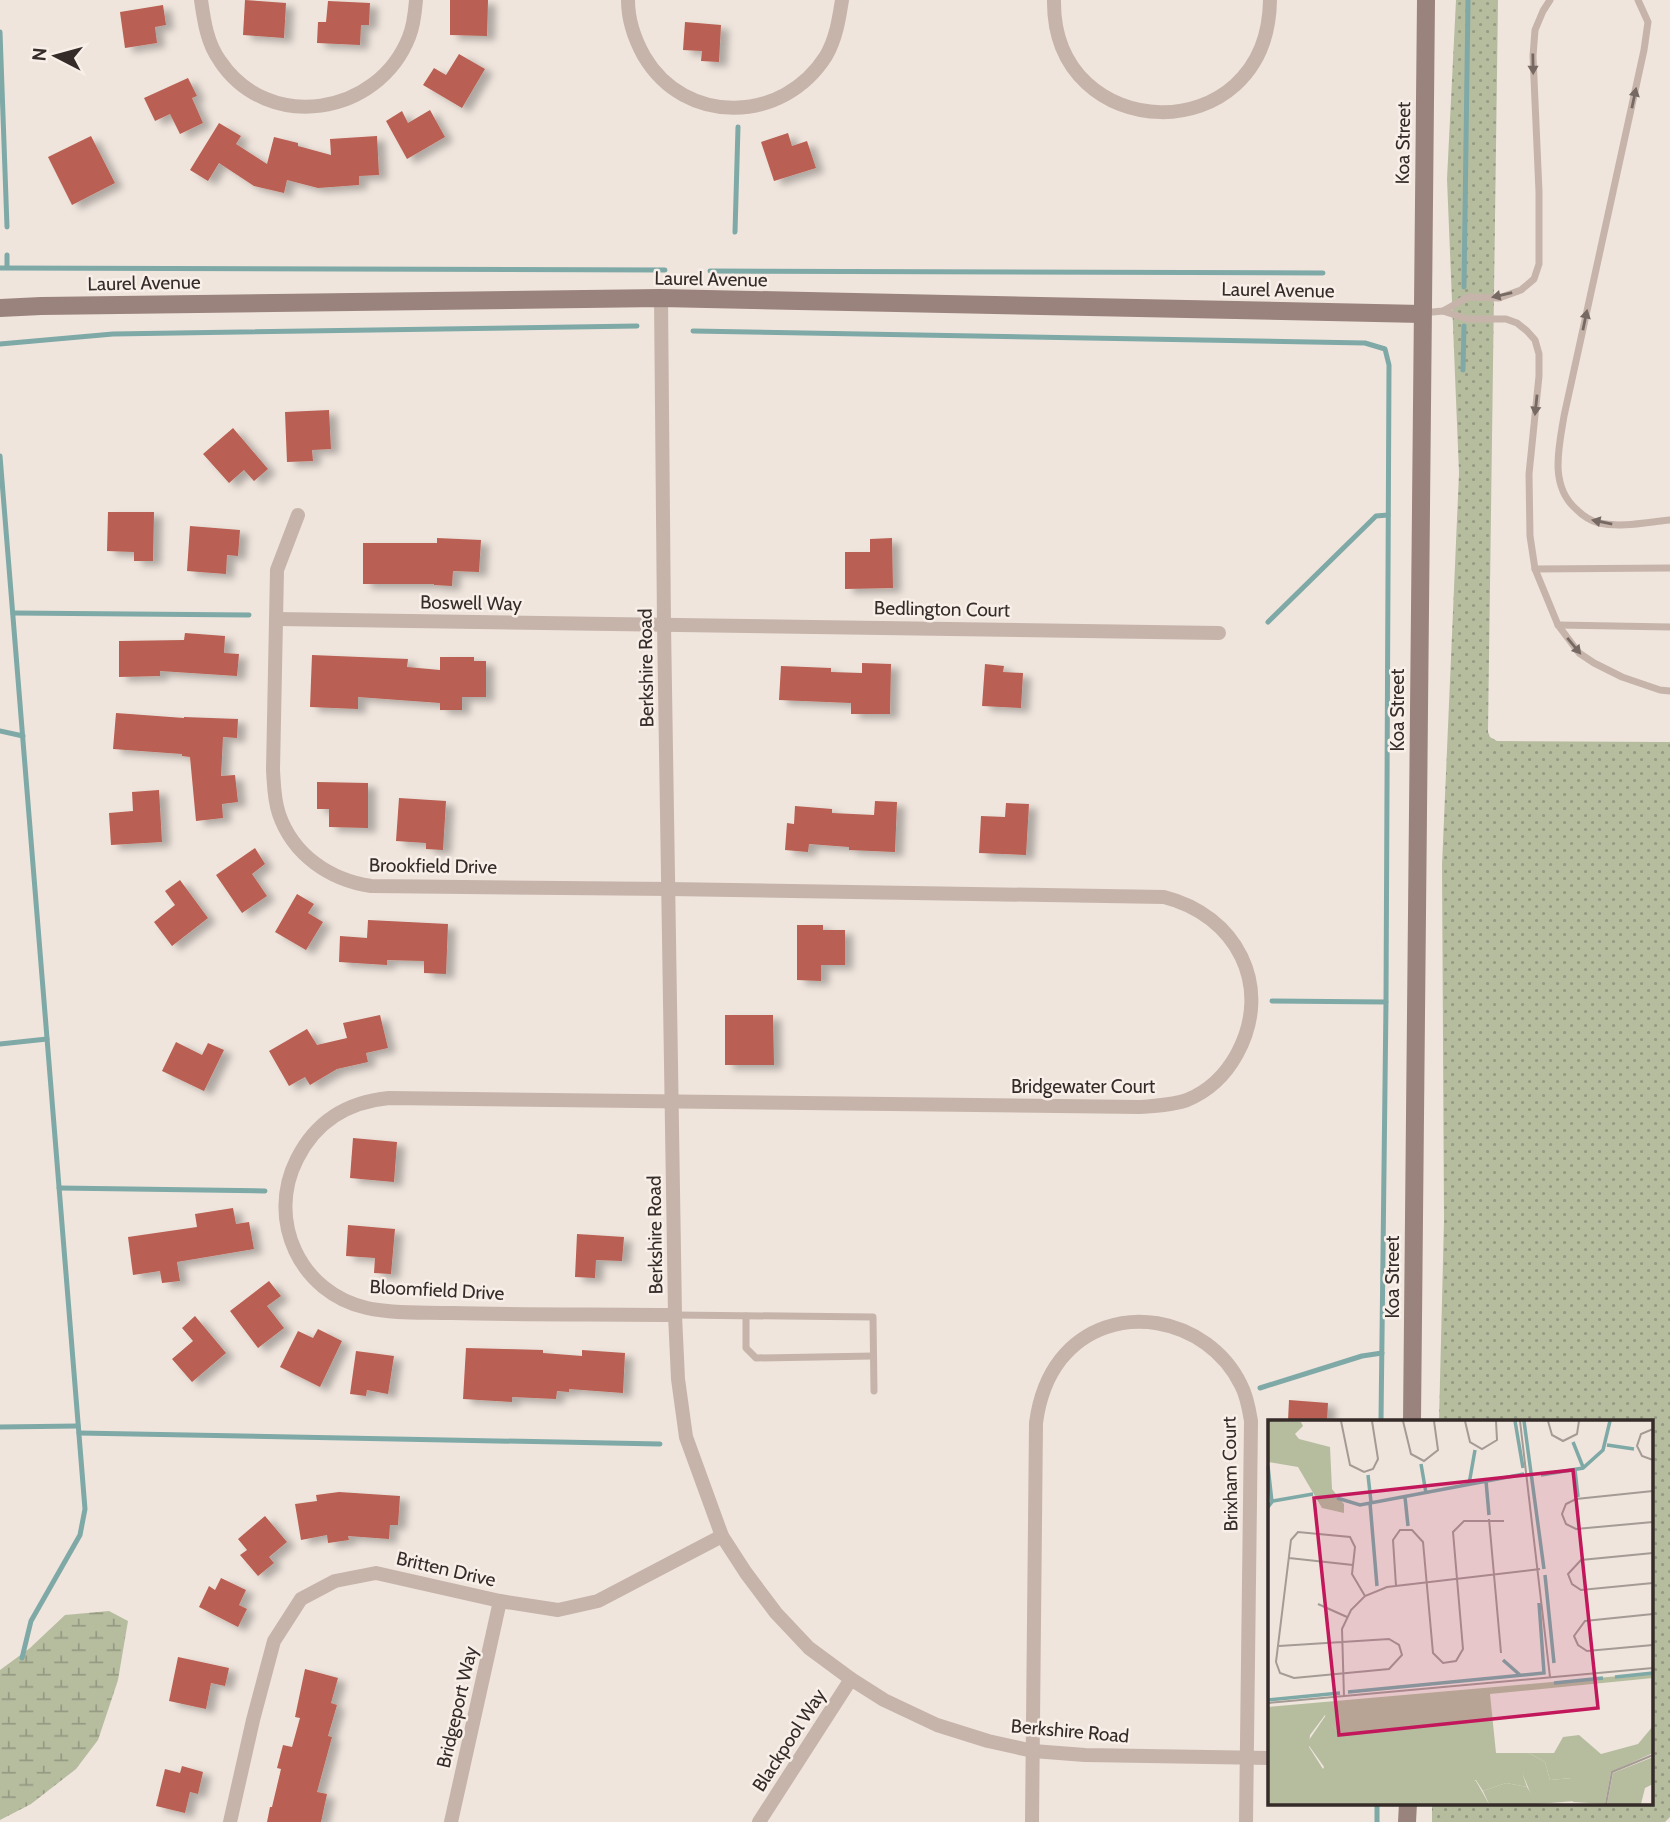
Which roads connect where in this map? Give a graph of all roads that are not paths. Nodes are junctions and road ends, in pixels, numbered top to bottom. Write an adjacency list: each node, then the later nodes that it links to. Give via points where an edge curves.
1 (201, 0): 2 (street, via 212,48 236,79 269,100 296,106 340,102 370,88 404,49)
2 (416, 0)
3 (628, 0): 4 (street, via 631,29 660,79 695,100 732,109 764,104 811,75 827,55 838,28)
4 (842, 0)
5 (1054, 0): 6 (street, via 1062,47 1082,77 1122,105 1156,113 1206,103 1236,84 1259,54)
6 (1270, 0)
7 (1426, 0): 13 (main road, Koa Street)
8 (1550, 0): 12 (lane, one-way to 12, via 1535,30 1533,56 1539,192 1539,264 1534,279 1499,298 1468,297)
9 (1638, 0): 15 (lane, one-way to 9, via 1616,524 1582,515 1568,502 1558,465 1564,416 1644,50 1648,22)
10 (661, 298): 11 (main road, Laurel Avenue); 13 (main road, Laurel Avenue); 19 (street, Berkshire Road)
11 (0, 308)
12 (1443, 311): 13 (lane); 17 (lane, one-way to 17, via 1467,319 1506,319 1535,340 1539,376 1529,474)
13 (1422, 314): 30 (main road, Koa Street)
14 (298, 515): 18 (street, Brookfield Drive, via 277,570)
15 (1670, 520)
16 (1670, 568): 17 (lane)
17 (1535, 569): 20 (lane)
18 (277, 619): 19 (street, Boswell Way); 24 (street, Brookfield Drive, via 274,793 285,829 322,870 371,886)
19 (664, 625): 22 (street, Bedlington Court); 24 (street, Berkshire Road)
20 (1558, 625): 21 (lane); 23 (lane, one-way to 23, via 1579,653 1594,663)
21 (1670, 627)
22 (1219, 633)
23 (1670, 691)
24 (669, 888): 25 (street, Berkshire Road); 25 (street, Bridgewater Court, via 1164,897 1197,908 1229,935 1240,951 1252,994 1244,1042 1219,1080 1169,1105)
25 (672, 1102): 26 (street, Berkshire Road); 26 (street, Bloomfield Drive, via 389,1098 364,1102 332,1116 309,1137 294,1164 285,1218 297,1256 313,1278 338,1296 367,1308)
26 (675, 1315): 27 (lane); 31 (street, Berkshire Road, via 686,1437)
27 (746, 1316): 28 (lane, via 746,1348 755,1358); 28 (lane, via 873,1317)
28 (873, 1356): 29 (lane)
29 (874, 1391)
30 (1412, 1420)
31 (722, 1536): 32 (street, Britten Drive, via 598,1601 558,1610); 33 (street, Berkshire Road, via 776,1613 809,1648)
32 (500, 1601): 38 (street, Britten Drive, via 376,1573 335,1581 302,1599 274,1641); 39 (street, Bridgeport Way)
33 (851, 1679): 34 (street, Berkshire Road, via 937,1725); 40 (street, Blackpool Way)
34 (1034, 1751): 35 (street, Berkshire Road); 35 (street, Brixham Court, via 1038,1406 1052,1373 1072,1347 1100,1329 1139,1321 1160,1323 1200,1338 1228,1364 1248,1404); 41 (street, Brixham Court)
35 (1247, 1758): 36 (street, Berkshire Road); 42 (street)
36 (1268, 1758)
37 (1408, 1804): 43 (main road)
38 (230, 1822)
39 (451, 1822)
40 (759, 1822)
41 (1032, 1822)
42 (1246, 1822)
43 (1407, 1822)

